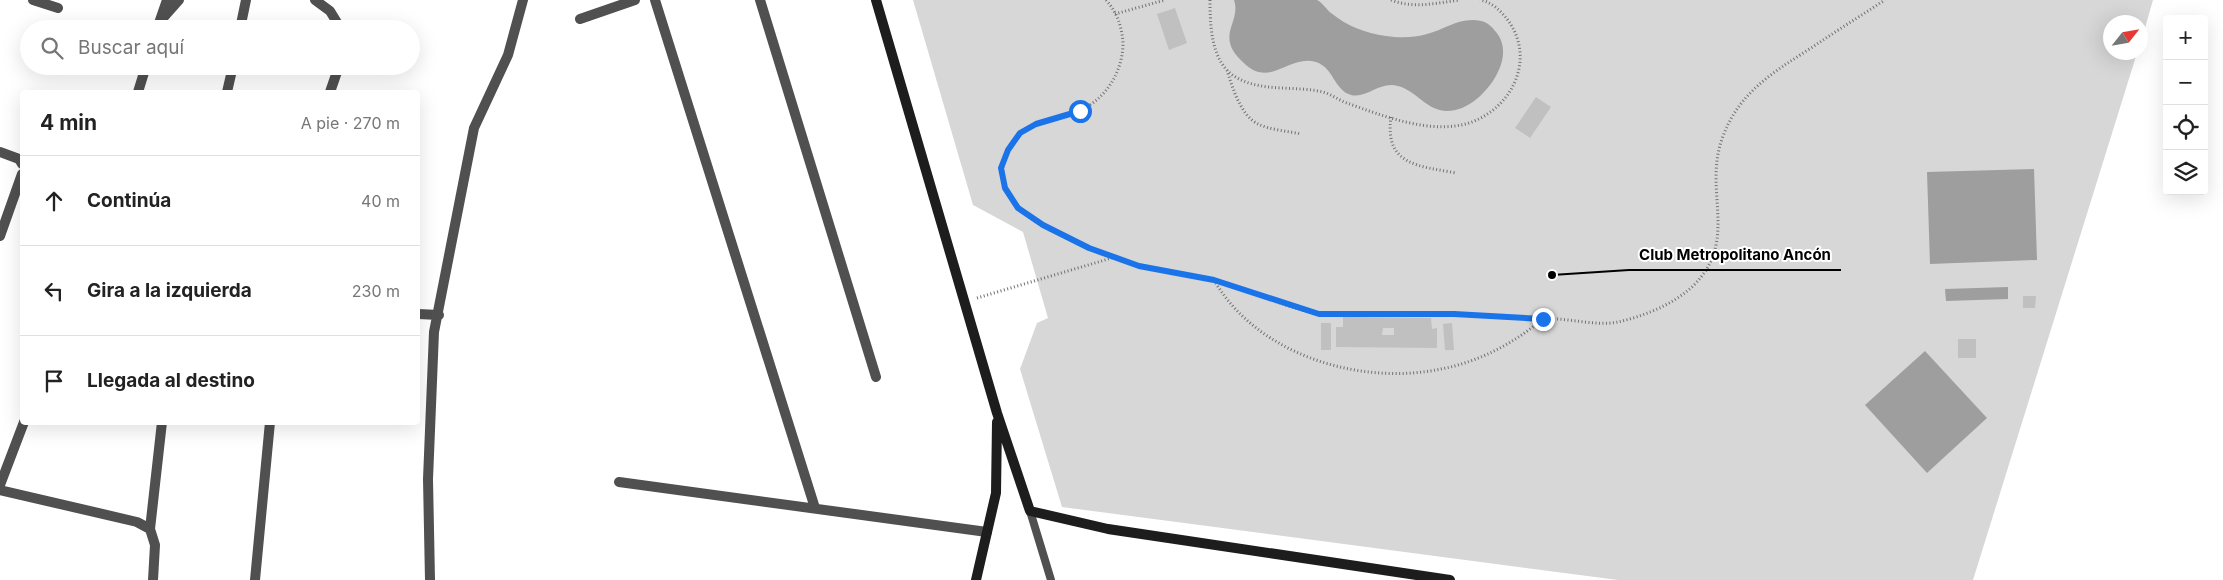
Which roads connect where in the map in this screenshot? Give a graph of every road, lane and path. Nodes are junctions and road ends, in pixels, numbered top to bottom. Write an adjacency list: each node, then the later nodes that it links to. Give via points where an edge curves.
1 (33, 0): 19 (street)
2 (167, 0): 23 (street)
3 (179, 0): 24 (street)
4 (246, 0): 25 (street)
5 (315, 0): 20 (street)
6 (332, 0): 20 (street)
7 (523, 0): 45 (street, via 508,55 474,128)
8 (635, 0): 22 (street)
9 (655, 0): 55 (street)
10 (760, 0): 47 (street)
11 (876, 0): 43 (street)
12 (1106, 0): 21 (path)
13 (1164, 0): 21 (path)
14 (1210, 0): 27 (path, via 1213,42)
15 (1391, 0): 16 (path, via 1412,5 1435,5)
16 (1460, 0)
17 (1480, 0): 34 (path, via 1503,14 1513,27 1522,57 1512,91 1500,106 1484,116 1454,126)
18 (1885, 0): 46 (path, via 1768,75 1736,110 1722,139 1717,160 1715,188 1719,237 1709,268 1691,288 1667,304 1614,323)
19 (58, 8)
20 (330, 11): 26 (street)
21 (1116, 14): 41 (path, via 1122,30 1123,53 1117,74 1102,97 1080,111 1036,124 1020,133 1001,168 1005,188 1018,208 1043,225)
22 (580, 19)
23 (160, 20)
24 (163, 20)
25 (242, 20)
26 (336, 20)
27 (1226, 67): 34 (path, via 1233,76 1252,85 1325,92 1345,103); 35 (path, via 1235,94 1250,117 1258,124)
28 (143, 75): 31 (street)
29 (231, 75): 32 (street)
30 (336, 75): 33 (street)
31 (139, 90)
32 (228, 90)
33 (331, 90)
34 (1391, 117): 38 (path, via 1390,137 1402,159 1415,165)
35 (1301, 134)
36 (0, 152): 37 (street)
37 (20, 161)
38 (1456, 173)
39 (20, 180): 40 (street)
40 (0, 236)
41 (1115, 257): 42 (path, via 1139,266); 43 (path)
42 (1214, 280): 46 (path, via 1319,314 1454,314); 46 (path, via 1226,301 1266,335 1317,360 1363,371 1413,373 1442,369 1486,355)
43 (964, 301): 48 (street)
44 (420, 314): 45 (street)
45 (438, 315): 61 (street, via 434,332 428,479)
46 (1543, 319)
47 (876, 377)
48 (997, 413): 56 (street); 58 (street, via 996,493)
49 (23, 425): 53 (street)
50 (162, 425): 57 (street)
51 (270, 425): 60 (street)
52 (619, 482): 55 (street)
53 (0, 485)
54 (0, 490): 57 (street, via 137,522)
55 (815, 508): 58 (street)
56 (1030, 511): 63 (lane); 64 (street, via 1108,529)
57 (150, 529): 59 (street, via 155,545)
58 (987, 532): 62 (street)
59 (153, 580)
60 (255, 580)
61 (430, 580)
62 (976, 580)
63 (1051, 580)
64 (1450, 580)

